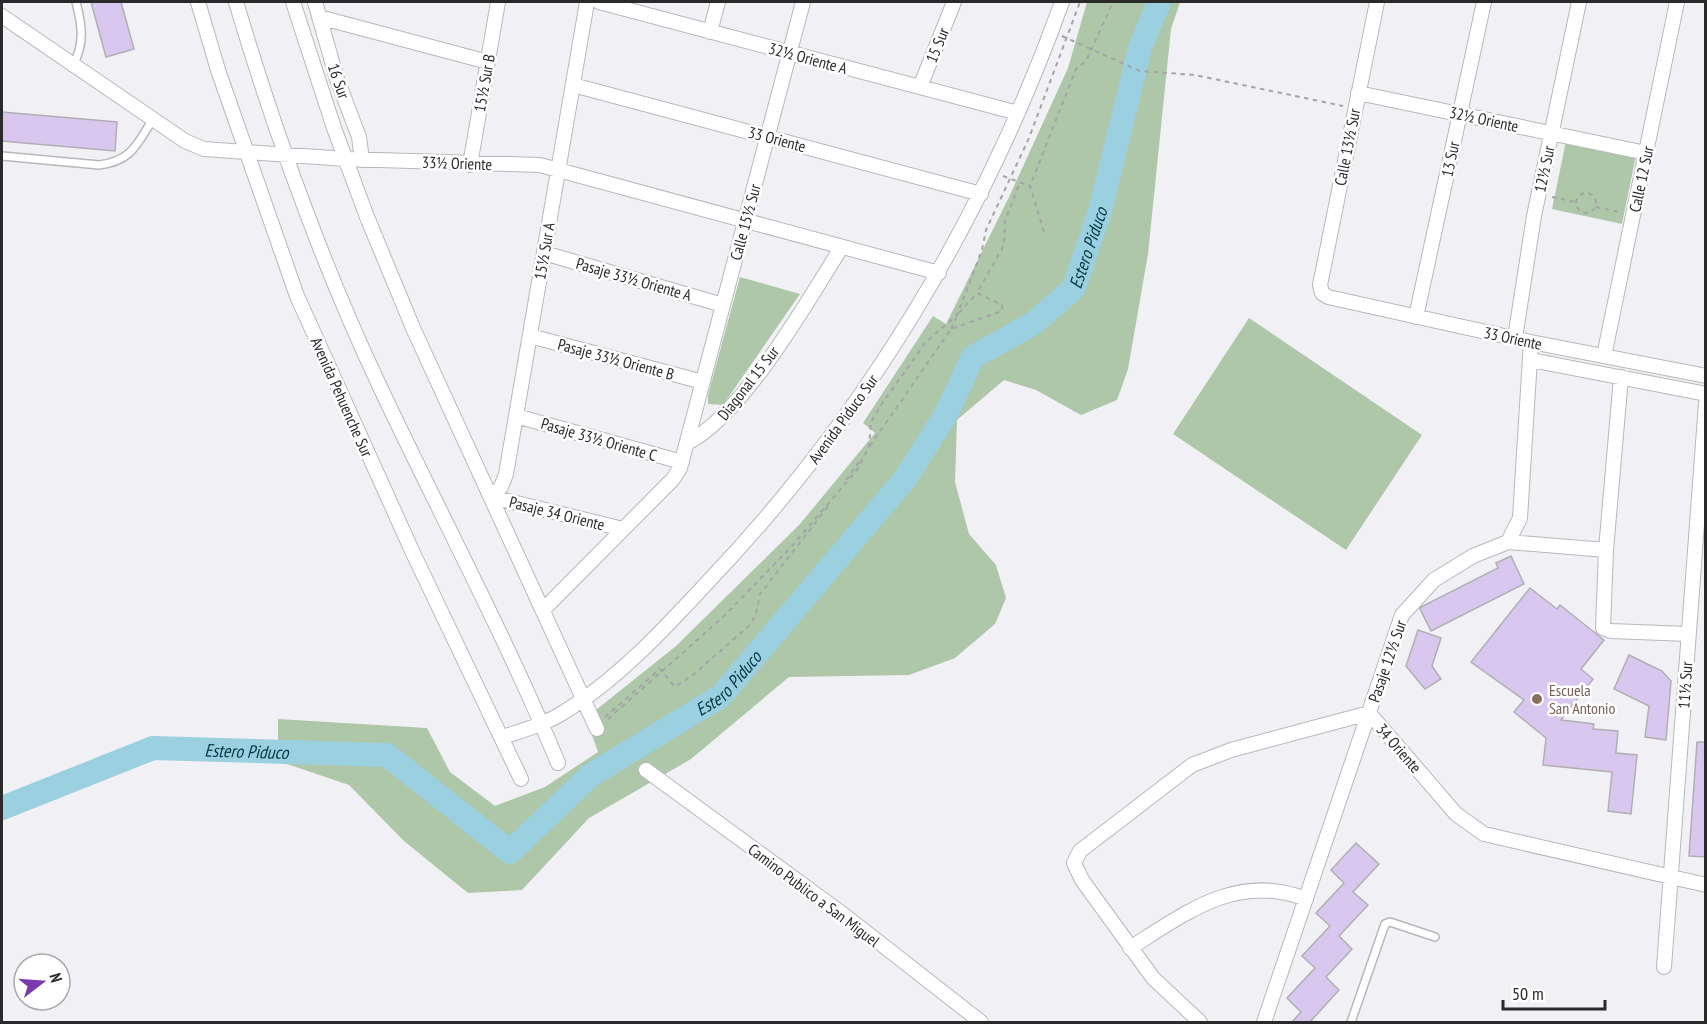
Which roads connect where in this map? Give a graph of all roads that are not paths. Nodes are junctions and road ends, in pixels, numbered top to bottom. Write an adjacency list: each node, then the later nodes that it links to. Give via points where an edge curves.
1 (76, 2): 23 (lane, via 82,49)
2 (198, 2): 32 (street, Avenida Pehuenche Sur)
3 (236, 2): 34 (street)
4 (293, 2): 36 (street)
5 (315, 2): 19 (street, 16 Sur)
6 (498, 2): 22 (street, 15½ Sur B)
7 (587, 2): 24 (street, 15½ Sur A)
8 (599, 2): 17 (street, 32½ Oriente A)
9 (718, 2): 20 (street)
10 (803, 2): 21 (street, Calle 15½ Sur)
11 (954, 2): 25 (street, 15 Sur)
12 (1062, 2): 27 (street, Avenida Piduco Sur)
13 (1377, 2): 26 (street, Calle 13½ Sur)
14 (1484, 2): 28 (street, 13 Sur)
15 (1579, 2): 30 (street, 12½ Sur)
16 (1677, 2): 33 (street, Calle 12 Sur)
17 (641, 7): 20 (street, 32½ Oriente A)
18 (2, 16): 23 (street, 33½ Oriente)
19 (319, 17): 22 (street); 37 (street, 16 Sur, via 359,137)
20 (710, 32): 21 (street, 32½ Oriente A)
21 (789, 53): 25 (street, 32½ Oriente A); 31 (street, Calle 15½ Sur)
22 (488, 62): 38 (street, 15½ Sur B)
23 (73, 65): 29 (street, 33½ Oriente)
24 (573, 85): 31 (street, 33 Oriente); 39 (street, 15½ Sur A)
25 (920, 87): 27 (street, 32½ Oriente A)
26 (1358, 93): 28 (street, 32½ Oriente); 45 (street, Calle 13½ Sur, via 1320,285)
27 (1018, 113): 40 (street, Avenida Piduco Sur)
28 (1460, 114): 30 (street, 32½ Oriente); 47 (street, 13 Sur)
29 (153, 119): 32 (street, 33½ Oriente, via 204,149); 35 (lane, via 130,155 114,163)
30 (1551, 134): 33 (street, 32½ Oriente); 49 (street, 12½ Sur)
31 (767, 136): 40 (street, 33 Oriente); 41 (street, Calle 15½ Sur)
32 (246, 153): 34 (street, 33½ Oriente); 71 (street, Avenida Pehuenche Sur, via 297,296 412,553)
33 (1646, 153): 51 (street, Calle 12 Sur)
34 (284, 154): 36 (street, 33½ Oriente); 69 (street, via 379,386)
35 (2, 156)
36 (346, 159): 37 (street, 33½ Oriente); 61 (street, via 413,327)
37 (362, 160): 38 (street, 33½ Oriente)
38 (470, 165): 39 (street, 33½ Oriente, via 527,164)
39 (558, 171): 41 (street, 33½ Oriente); 43 (street, 15½ Sur A)
40 (981, 194): 44 (street, Avenida Piduco Sur)
41 (745, 222): 42 (street, 33½ Oriente); 46 (street, Calle 15½ Sur)
42 (842, 248): 44 (street, 33½ Oriente); 59 (street, Diagonal 15 Sur, via 784,336 725,414)
43 (544, 253): 46 (street, Pasaje 33½ Oriente A); 48 (street, 15½ Sur A)
44 (939, 273): 67 (street, Avenida Piduco Sur, via 860,397 777,505 692,599)
45 (1322, 293): 47 (street, 33 Oriente)
46 (723, 305): 55 (street, Calle 15½ Sur)
47 (1416, 317): 49 (street, 33 Oriente)
48 (530, 336): 55 (street, Pasaje 33½ Oriente B); 58 (street, 15½ Sur A)
49 (1515, 338): 50 (street, 33 Oriente)
50 (1531, 342): 51 (street, 33 Oriente); 52 (street)
51 (1604, 356): 53 (street, 33 Oriente)
52 (1531, 360): 54 (street, 33 Oriente); 63 (street, via 1520,518)
53 (1706, 376)
54 (1621, 377): 56 (street, 33 Oriente); 64 (street)
55 (703, 382): 59 (street, Calle 15½ Sur)
56 (1706, 394)
57 (1706, 403): 66 (street, 11½ Sur)
58 (516, 416): 60 (street, Pasaje 33½ Oriente C); 61 (street, 15½ Sur A, via 504,480)
59 (687, 443): 60 (street)
60 (682, 462): 62 (street, via 673,478)
61 (492, 496): 62 (street, Pasaje 34 Oriente); 65 (street)
62 (623, 530): 65 (street)
63 (1508, 542): 64 (street); 68 (street, Pasaje 12½ Sur, via 1473,556 1416,597 1402,615)
64 (1606, 550): 66 (street, via 1603,628)
65 (544, 609): 67 (street)
66 (1688, 634): 75 (street, 11½ Sur)
67 (584, 699): 69 (street, Avenida Piduco Sur); 70 (street)
68 (1369, 713): 75 (street, 34 Oriente, via 1456,814 1475,829 1493,837); 77 (street, Pasaje 12½ Sur); 79 (street, 34 Oriente, via 1231,750 1192,765 1080,851 1074,862 1082,880)
69 (542, 723): 71 (street, Avenida Piduco Sur); 72 (street)
70 (596, 727)
71 (503, 738): 74 (street, Avenida Pehuenche Sur)
72 (558, 763)
73 (646, 770): 81 (street, Camino Publico a San Miguel, via 844,915)
74 (521, 778)
75 (1670, 876): 76 (street, 34 Oriente); 80 (street, 11½ Sur)
76 (1706, 885)
77 (1306, 899): 79 (street, via 1274,889 1239,891 1201,904); 83 (street, Pasaje 12½ Sur)
78 (1435, 937): 84 (lane, via 1390,922 1385,924)
79 (1130, 948): 82 (street, via 1153,978)
80 (1664, 967)
81 (981, 1023)
82 (1200, 1023)
83 (1264, 1023)
84 (1351, 1023)

